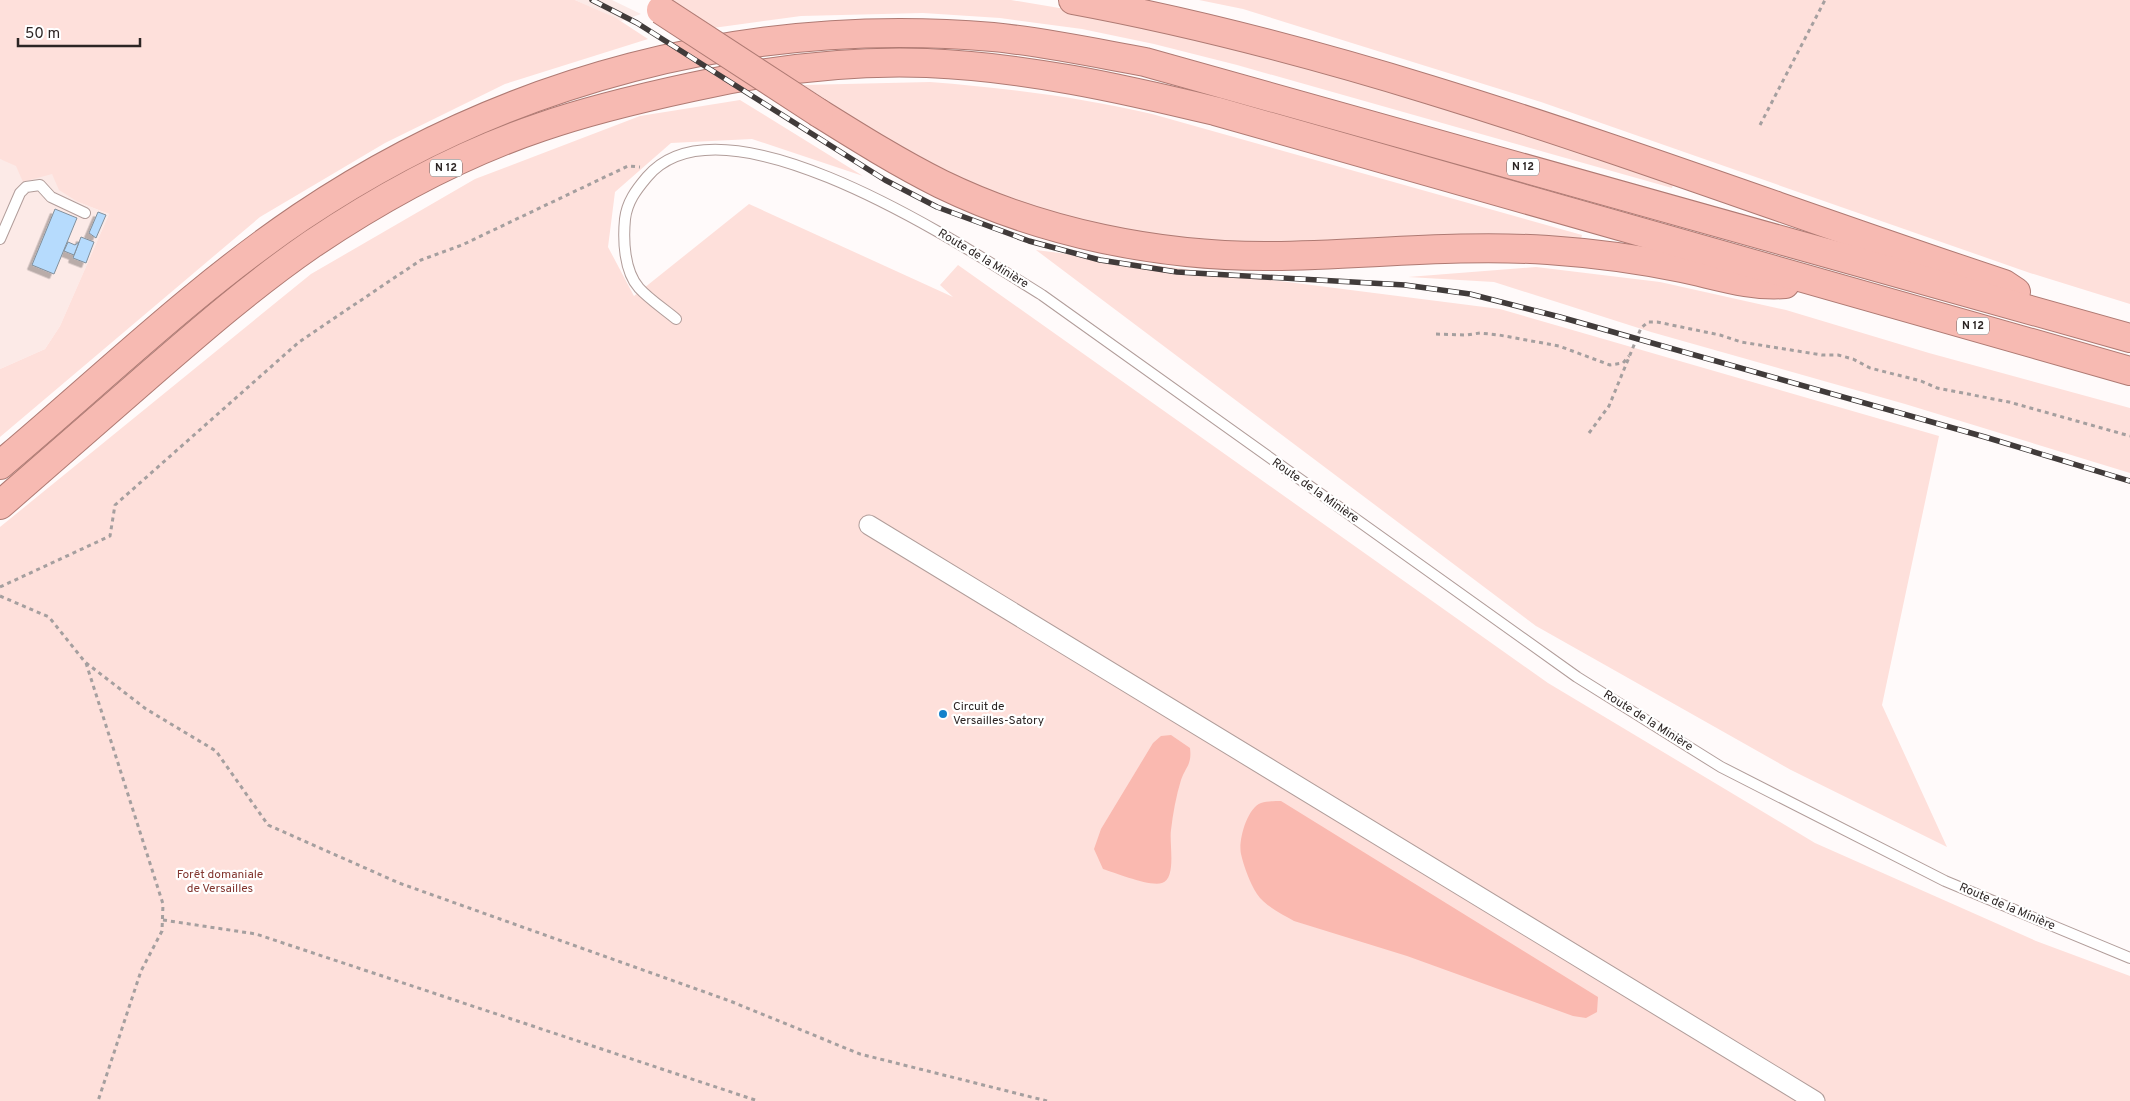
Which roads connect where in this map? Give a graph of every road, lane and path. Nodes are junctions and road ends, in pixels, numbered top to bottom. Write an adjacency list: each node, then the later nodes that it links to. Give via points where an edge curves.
1 (1072, 0): 9 (highway, via 1245,38 1405,80 2004,284)
2 (1824, 0): 4 (path)
3 (653, 5): 8 (highway, bridge, via 901,163 967,195 1047,224 1129,243 1205,252 1269,256 1452,248 1549,250 1612,256 1763,286)
4 (1760, 126)
5 (656, 167): 10 (lane, Route de la Minière, via 626,206 624,232 628,269 638,287); 20 (path, via 628,166 462,245 421,260 299,342 114,505 110,536); 24 (lane, Route de la Minière, via 689,152 728,148 775,158 863,193 953,240 1042,295 1577,677 1721,767 1945,881)
6 (85, 213): 7 (lane, via 51,197 40,185 26,187 20,193)
7 (0, 239)
8 (1815, 282): 14 (highway, N 12); 18 (highway, N 12, via 1135,91 991,67 926,63 803,67 658,94 539,127 472,154 371,208 313,244 256,286)
9 (2048, 315): 12 (highway, N 12); 17 (highway, N 12, via 1145,62 995,38 869,33 800,36 665,59 592,78 528,98 414,149 345,189 238,263)
10 (676, 319)
11 (1436, 334): 13 (path, via 1499,335 1559,346 1610,365 1623,363)
12 (2130, 338)
13 (1631, 354): 15 (path, via 1609,406); 16 (path, via 1641,328 1648,322 1657,322 1741,342 1838,355 1937,388 2008,402)
14 (2130, 371)
15 (1589, 433)
16 (2130, 436)
17 (0, 465)
18 (0, 505)
19 (869, 525): 28 (street)
20 (0, 587)
21 (0, 596): 22 (path, via 48,617)
22 (85, 662): 23 (path, via 164,904); 27 (path, via 146,708 216,751 268,825 399,883 713,995 860,1054)
23 (163, 920): 25 (path, via 162,931 141,971); 26 (path, via 256,934)
24 (2130, 958)
25 (98, 1101)
26 (758, 1101)
27 (1047, 1101)
28 (1815, 1101)

